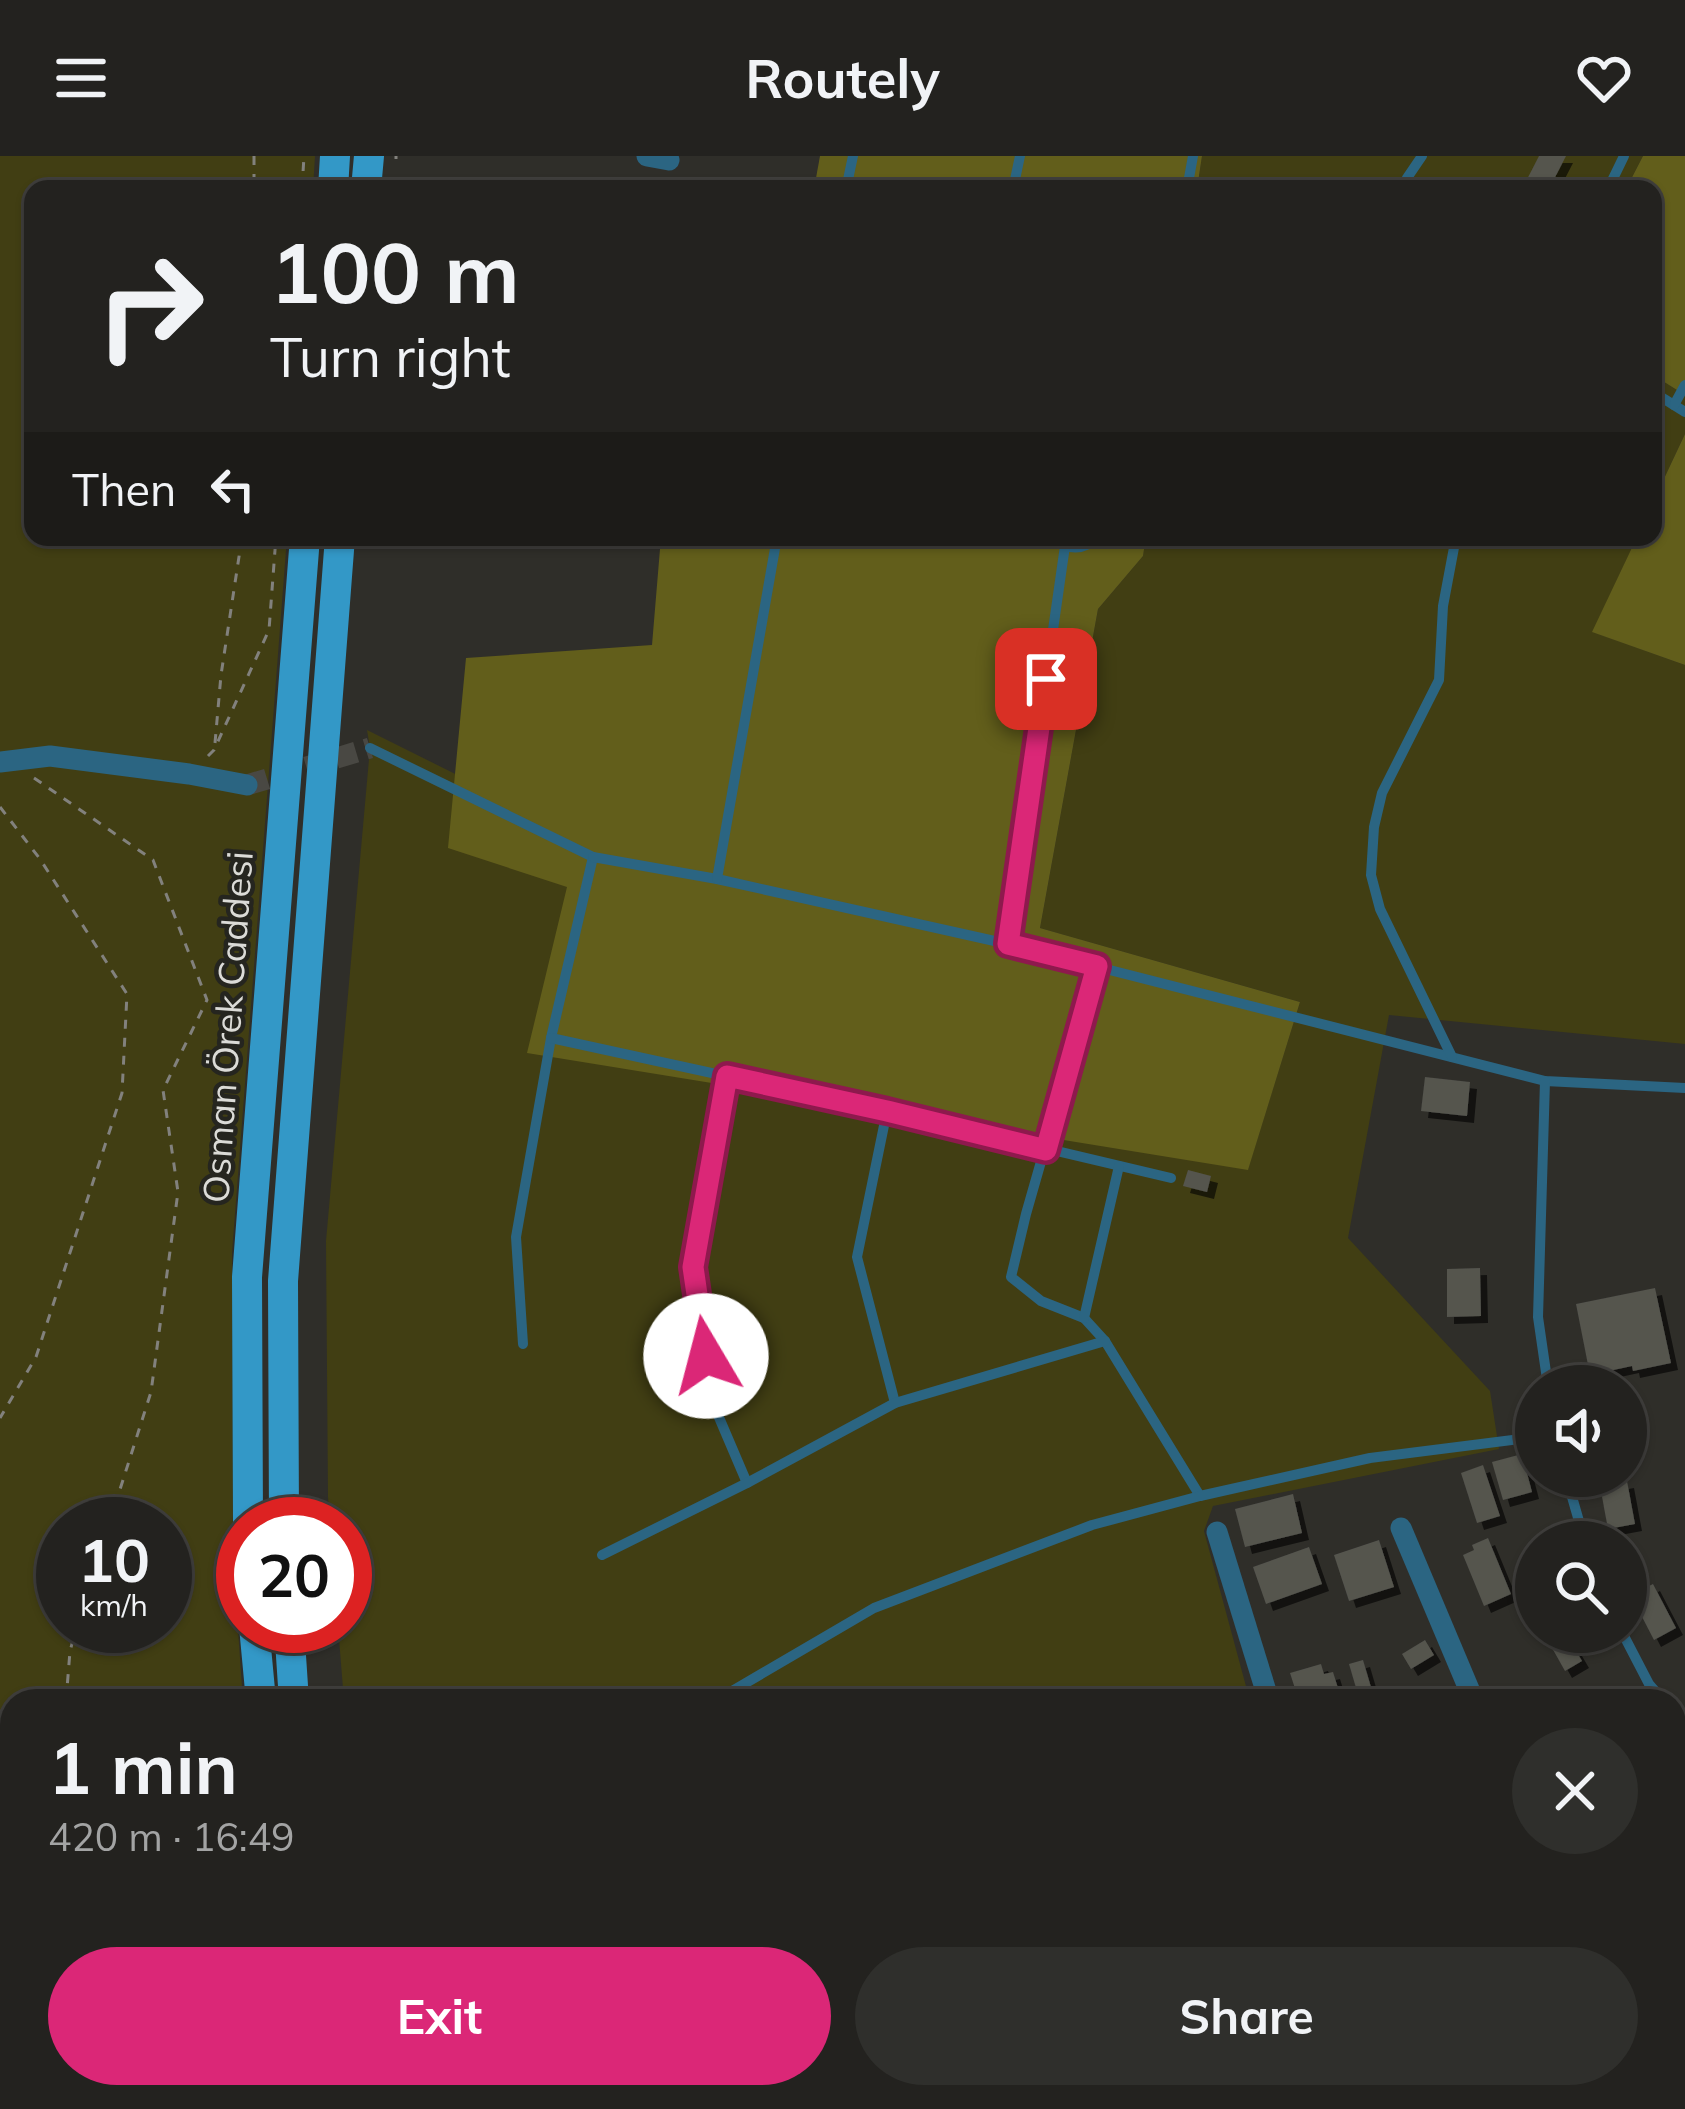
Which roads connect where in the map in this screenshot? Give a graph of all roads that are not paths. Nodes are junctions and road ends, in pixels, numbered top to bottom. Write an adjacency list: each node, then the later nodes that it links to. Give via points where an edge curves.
1 (1685, 385): 2 (lane)
2 (1680, 409)
3 (304, 546): 33 (main road, Osman Örek Caddesi, via 247,1277)
4 (339, 546): 34 (main road, Osman Örek Caddesi, via 284,1281)
5 (775, 546): 13 (lane)
6 (1065, 546): 7 (lane); 14 (lane)
7 (1084, 546)
8 (1454, 546): 17 (lane, via 1439,680 1382,793 1371,875)
9 (370, 748): 12 (lane)
10 (5, 762): 11 (street, via 50,756)
11 (247, 785)
12 (593, 857): 13 (lane); 16 (lane)
13 (717, 879): 14 (lane)
14 (1008, 944): 15 (lane)
15 (1097, 966): 17 (lane); 22 (lane)
16 (550, 1038): 18 (lane); 27 (lane, via 516,1237)
17 (1452, 1057): 19 (lane)
18 (727, 1076): 21 (lane); 31 (lane, via 693,1267 712,1401)
19 (1545, 1081): 20 (lane); 28 (lane, via 1538,1317)
20 (1685, 1088)
21 (887, 1111): 22 (lane); 29 (lane, via 857,1257)
22 (1046, 1150): 23 (lane); 25 (lane, via 1011,1277 1041,1301)
23 (1119, 1166): 24 (lane); 25 (lane)
24 (1172, 1178)
25 (1084, 1318): 26 (lane)
26 (1105, 1341): 29 (lane); 32 (lane)
27 (524, 1344)
28 (1544, 1365)
29 (895, 1403): 31 (lane)
30 (1515, 1440): 32 (lane, via 1370,1458)
31 (747, 1483): 37 (lane)
32 (1200, 1496): 43 (lane, via 1092,1525 874,1608)
33 (248, 1497)
34 (284, 1497)
35 (1400, 1528): 45 (street)
36 (1216, 1532): 44 (street)
37 (602, 1556)
38 (257, 1653): 41 (main road)
39 (291, 1653): 42 (main road)
40 (1633, 1653): 46 (lane)
41 (260, 1689)
42 (293, 1689)
43 (736, 1689)
44 (1265, 1689)
45 (1469, 1689)
46 (1653, 1689)

